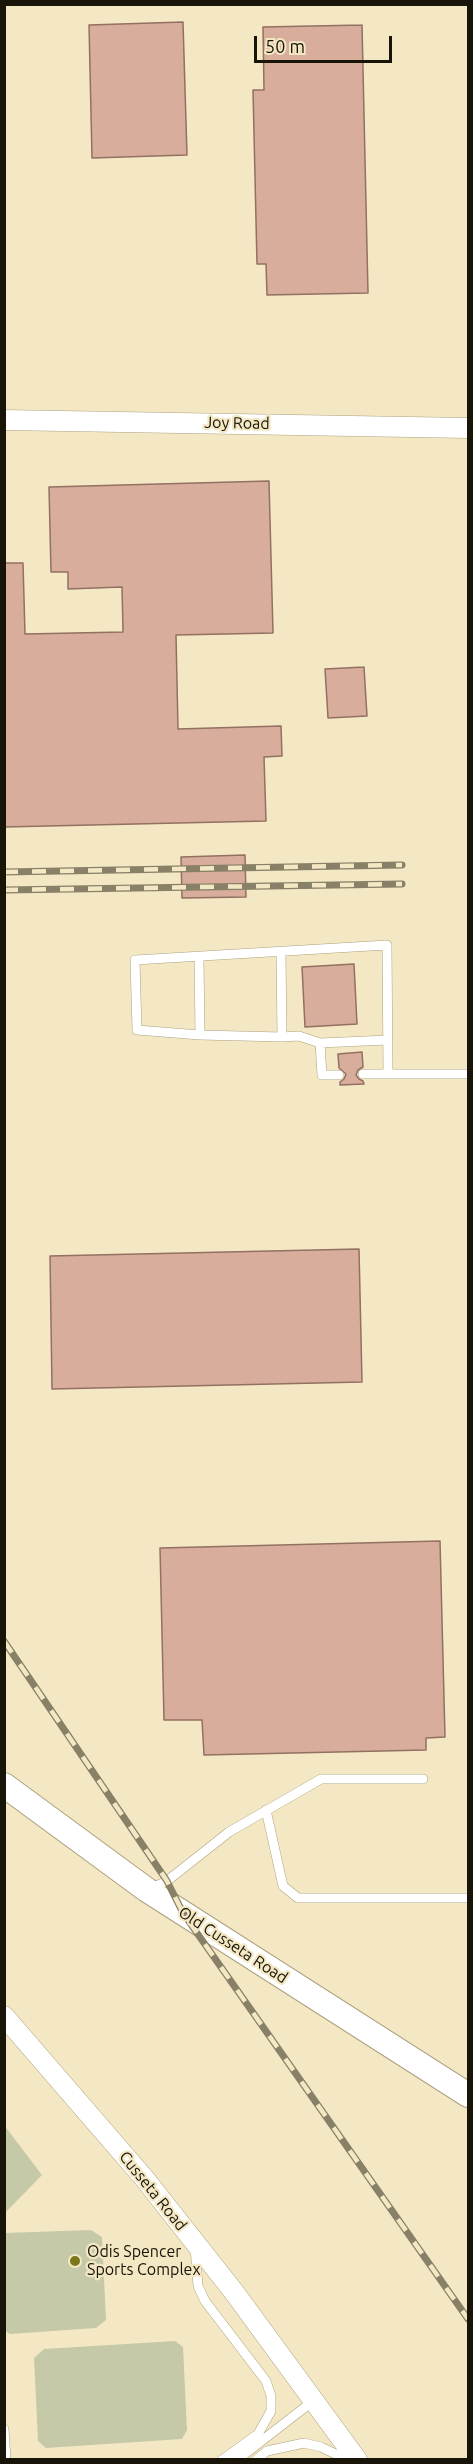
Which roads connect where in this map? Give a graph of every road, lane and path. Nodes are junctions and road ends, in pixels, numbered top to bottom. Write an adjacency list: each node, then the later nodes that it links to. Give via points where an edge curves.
1 (4, 420): 2 (street, Joy Road)
2 (468, 428)
3 (281, 953): 4 (lane); 6 (lane); 7 (lane, via 387,945)
4 (199, 957): 5 (lane); 5 (lane, via 135,960 137,1030)
5 (200, 1035): 6 (lane)
6 (282, 1038): 8 (lane, via 299,1036)
7 (388, 1040): 8 (lane); 10 (lane)
8 (320, 1042): 12 (lane, via 322,1075)
9 (363, 1074): 10 (lane)
10 (388, 1074): 11 (lane)
11 (468, 1074)
12 (339, 1075)
13 (423, 1779): 15 (lane, via 321,1779)
14 (4, 1785): 16 (street, Old Cusseta Road)
15 (266, 1810): 16 (lane, via 229,1832 166,1881); 17 (lane, via 283,1886 298,1898)
16 (147, 1890): 19 (street, Old Cusseta Road)
17 (468, 1898)
18 (4, 2016): 20 (street, Cusseta Road)
19 (468, 2095)
20 (194, 2242): 21 (street, Cusseta Road); 24 (lane, via 198,2286 205,2301 266,2381 271,2396 271,2411 258,2434)
21 (314, 2400): 25 (lane); 28 (street, Cusseta Road)
22 (4, 2429): 23 (lane)
23 (6, 2460)
24 (222, 2460)
25 (237, 2460)
26 (256, 2460): 27 (lane, via 267,2451 304,2443 321,2446)
27 (348, 2460)
28 (357, 2460)

